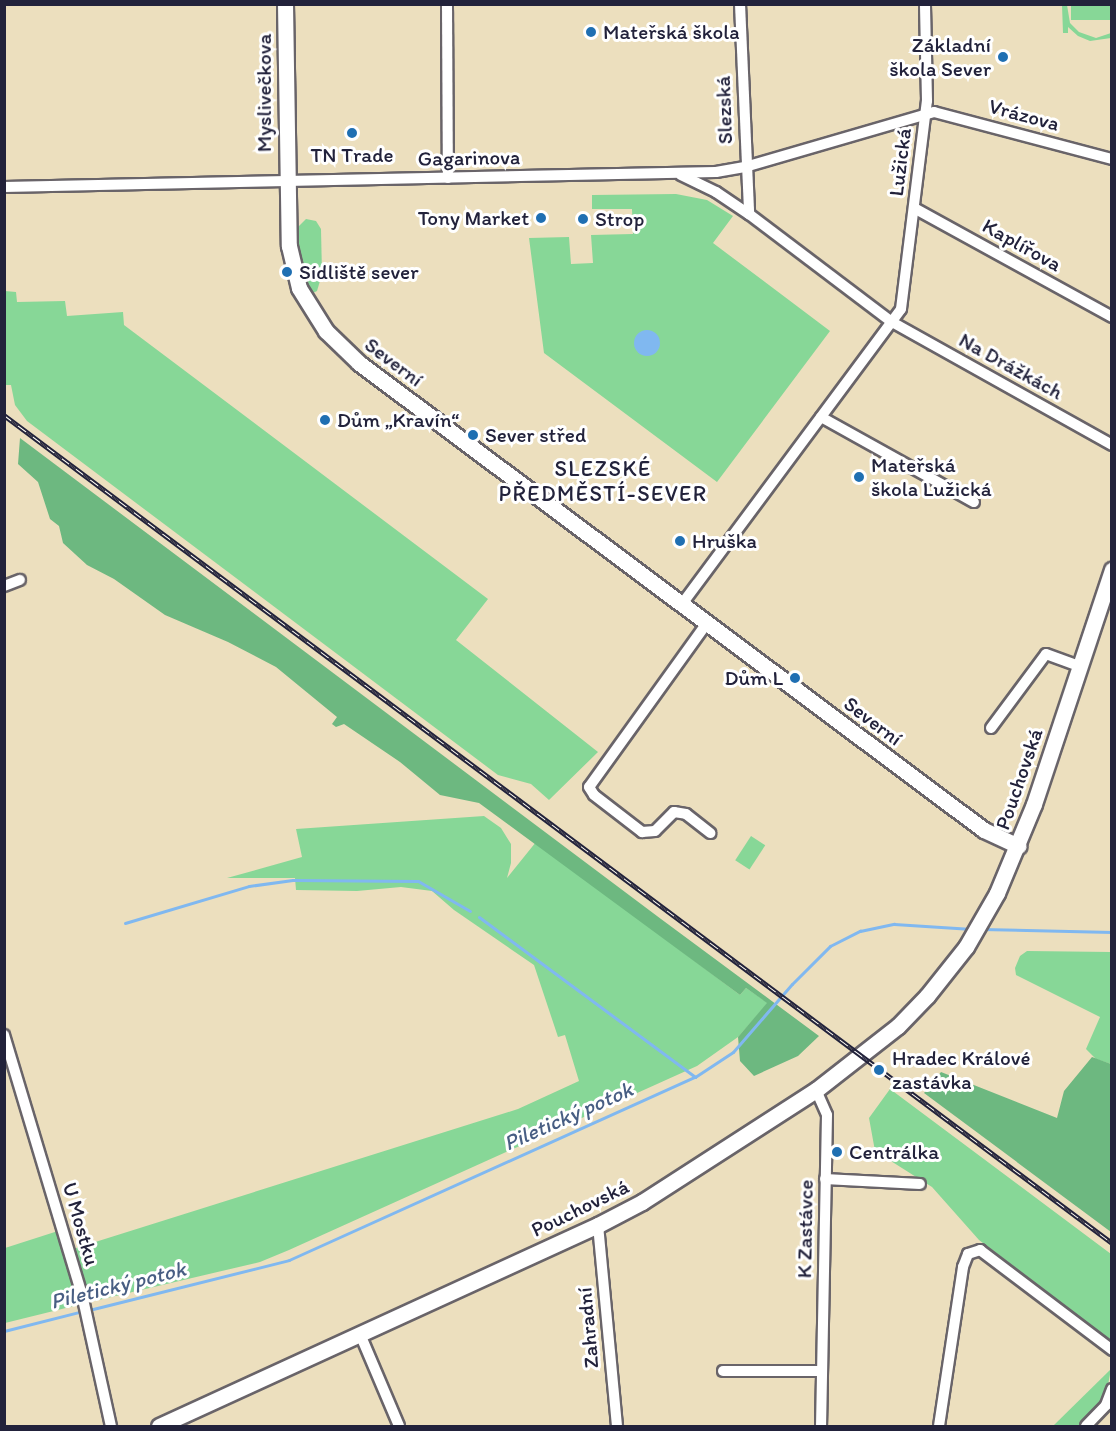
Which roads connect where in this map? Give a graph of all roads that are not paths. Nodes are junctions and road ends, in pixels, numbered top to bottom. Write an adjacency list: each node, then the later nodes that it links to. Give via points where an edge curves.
1 (285, 4): 10 (street, Myslivečkova)
2 (447, 4): 9 (street)
3 (740, 4): 7 (street, Slezská)
4 (925, 4): 5 (street, Lužická)
5 (926, 113): 6 (street, Vrázova, via 941,113); 7 (street, Gagarinova); 12 (street, Lužická)
6 (1112, 159)
7 (745, 167): 8 (street, Gagarinova); 13 (street, Slezská)
8 (678, 173): 9 (street, Gagarinova); 13 (street)
9 (448, 178): 10 (street, Gagarinova)
10 (286, 182): 11 (street, Gagarinova); 22 (street, Severní, via 296,277 310,308 335,342)
11 (4, 187)
12 (914, 208): 14 (street, Kaplířova); 15 (street, Lužická, via 901,309)
13 (748, 214): 15 (street)
14 (1112, 317)
15 (892, 322): 16 (street); 17 (street, Na Drážkách)
16 (821, 417): 18 (street); 22 (street)
17 (1112, 445)
18 (974, 502)
19 (1112, 570): 24 (street, Pouchovská)
20 (20, 580): 21 (street)
21 (4, 586)
22 (682, 604): 23 (street, Severní)
23 (707, 622): 26 (street, via 589,787 642,832 655,831 674,812 686,814); 27 (street, Severní, via 984,830)
24 (1079, 666): 25 (street, Pouchovská, via 1046,654); 27 (street, Pouchovská)
25 (991, 728)
26 (710, 832)
27 (1018, 846): 29 (street, Pouchovská, via 966,947 927,996 898,1026)
28 (4, 1035): 39 (street, U Mostku, via 83,1299)
29 (816, 1090): 30 (street, K Zastávce, via 827,1115); 32 (street, Pouchovská, via 642,1202)
30 (825, 1179): 31 (street); 36 (street, K Zastávce)
31 (920, 1184)
32 (598, 1225): 33 (street, Pouchovská); 42 (street, Zahradní)
33 (360, 1334): 40 (street, Pouchovská); 41 (street)
34 (1112, 1350): 44 (street, via 980,1250 968,1254)
35 (723, 1371): 36 (street)
36 (822, 1371): 43 (street, K Zastávce)
37 (1112, 1389): 38 (street)
38 (1109, 1407): 45 (street)
39 (111, 1426)
40 (159, 1426)
41 (399, 1426)
42 (617, 1426)
43 (821, 1426)
44 (939, 1426)
45 (1086, 1426)

